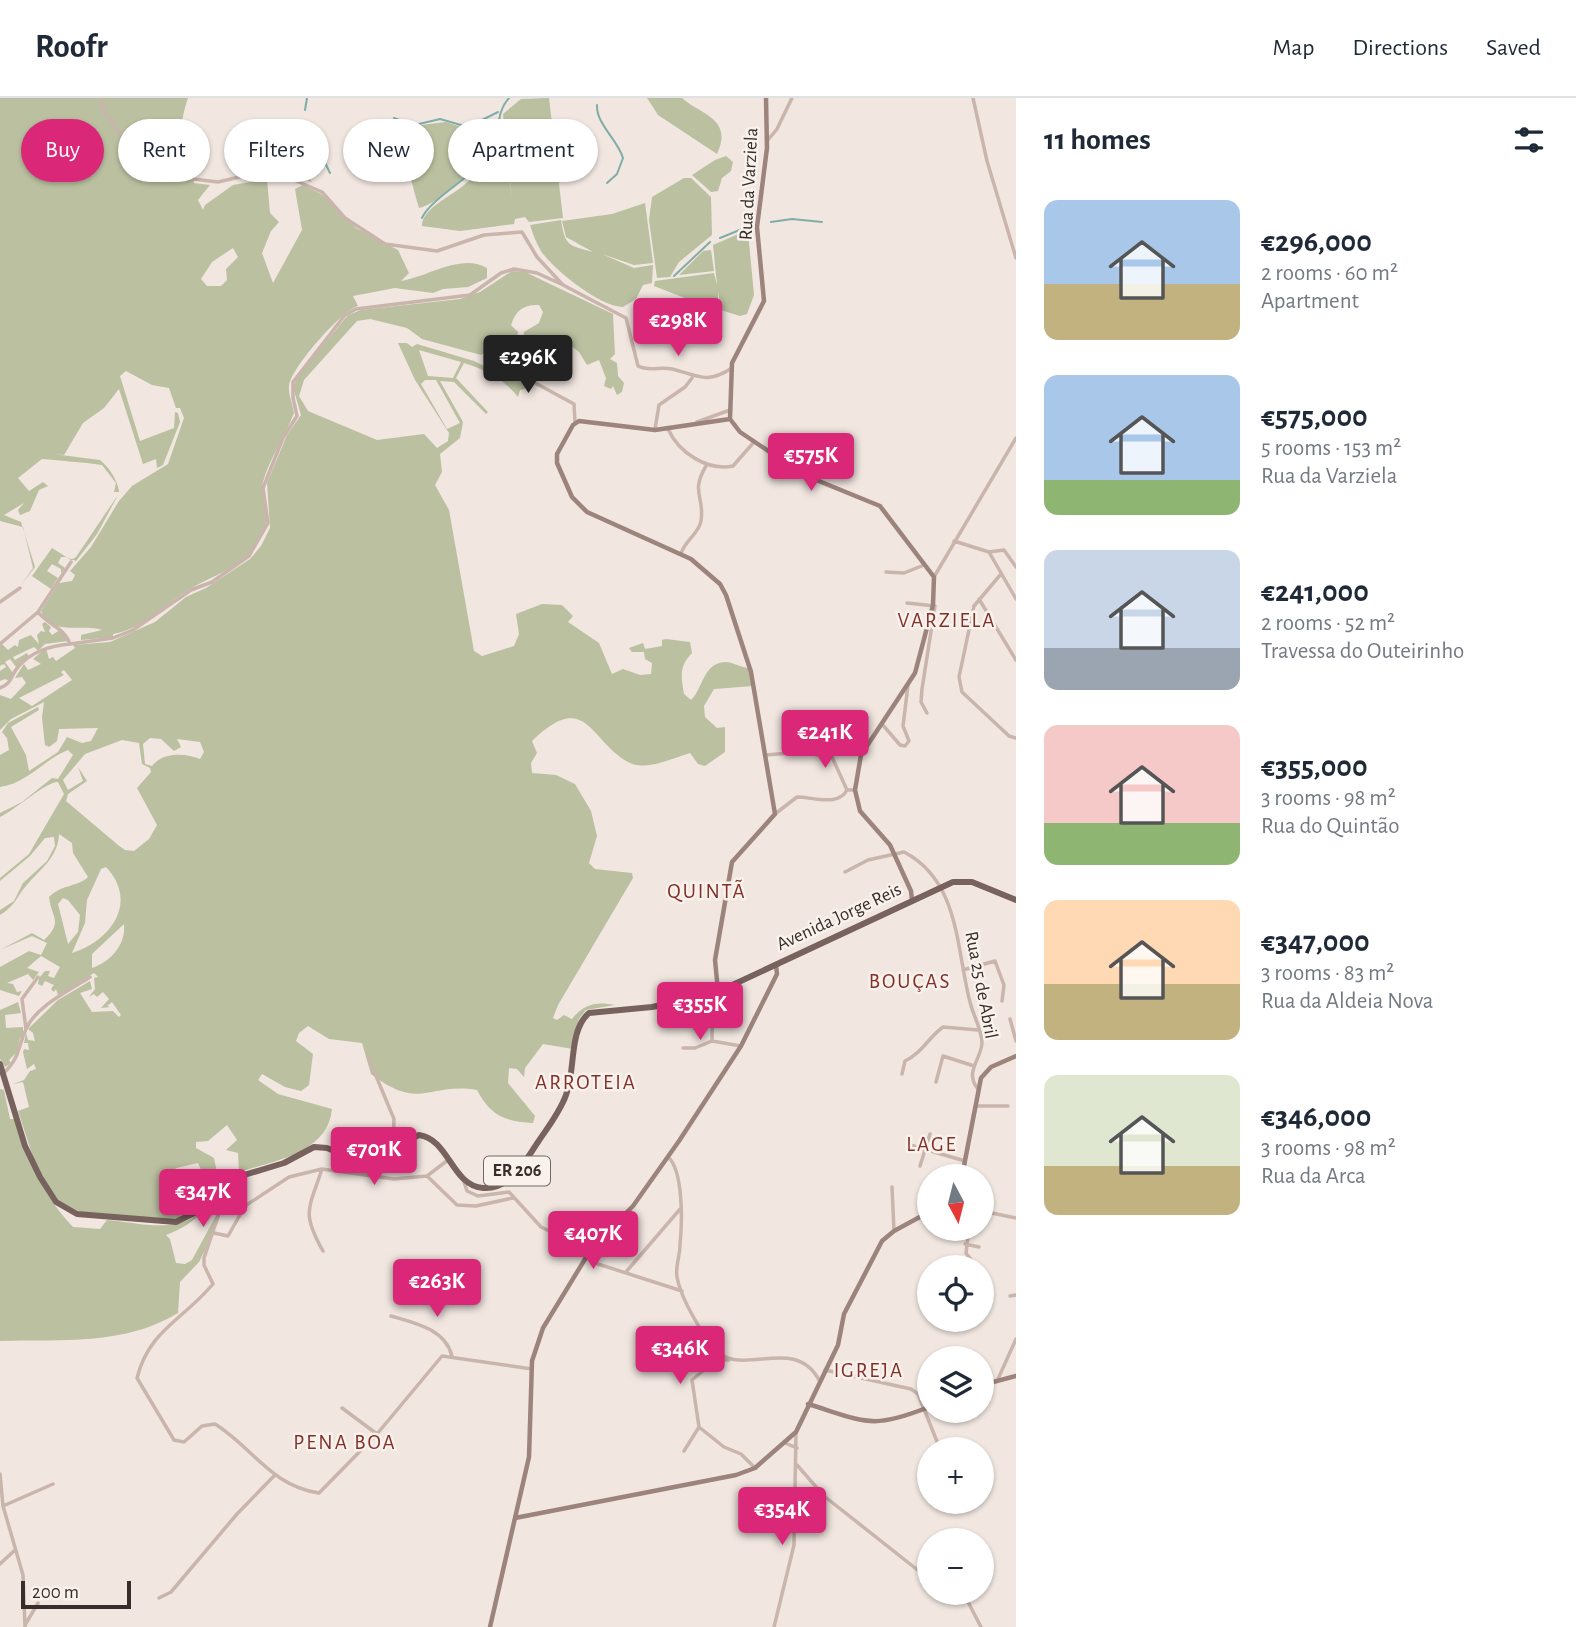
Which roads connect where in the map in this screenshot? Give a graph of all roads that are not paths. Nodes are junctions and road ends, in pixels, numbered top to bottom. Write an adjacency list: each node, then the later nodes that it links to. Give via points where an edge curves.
1 (101, 98): 7 (street, via 105,113 122,136 182,179 218,182 261,172 287,177 322,192 345,218 374,238 418,251 437,251 496,232 522,232)
2 (766, 98): 5 (street, Rua da Varziela)
3 (792, 98): 5 (street)
4 (974, 98): 6 (street)
5 (767, 141): 9 (street, Rua da Varziela, via 757,227 764,301)
6 (1016, 258)
7 (563, 285): 10 (street, via 626,318 638,366 670,368); 37 (street, via 514,269 470,295 356,309 345,315 293,382 298,416 283,438 263,488 268,523 257,548 133,630)
8 (519, 352): 13 (street, via 526,378 574,404)
9 (732, 368): 10 (street, via 721,375); 11 (street, Rua da Varziela)
10 (692, 377): 16 (street, via 659,405)
11 (730, 410): 12 (street, Rua da Varziela); 14 (street)
12 (730, 419): 14 (street); 18 (street)
13 (575, 422): 16 (street); 22 (street, via 557,454 572,497 587,512)
14 (694, 425): 15 (street)
15 (668, 429): 16 (street); 19 (street)
16 (655, 430)
17 (1016, 438): 20 (street)
18 (754, 441): 19 (street, via 733,466); 24 (street, via 814,481 880,506)
19 (706, 466): 22 (street, via 696,485 701,519)
20 (954, 541): 21 (street); 28 (street)
21 (989, 552): 25 (street, via 1004,550); 27 (street)
22 (681, 554): 46 (street, via 716,580 726,595 751,671)
23 (71, 562): 35 (street)
24 (926, 564): 26 (street, via 904,573); 28 (street)
25 (1016, 566)
26 (886, 572)
27 (1001, 574): 30 (street); 31 (street)
28 (934, 577): 34 (street)
29 (20, 588): 32 (street)
30 (979, 598): 38 (street); 44 (street, via 962,692)
31 (1016, 599)
32 (0, 602)
33 (907, 603): 34 (street)
34 (933, 605): 39 (street); 41 (street, via 921,702)
35 (38, 612): 36 (street); 37 (street, via 50,625 63,630)
36 (0, 644)
37 (70, 644): 40 (street, via 45,647 19,665 11,682)
38 (1016, 659)
39 (908, 685): 42 (street); 42 (street, via 902,726 909,741 900,745)
40 (0, 688)
41 (927, 713)
42 (882, 724): 48 (street, via 861,755)
43 (800, 735): 45 (street, via 804,743)
44 (1016, 738)
45 (801, 752): 46 (street); 47 (street, via 832,757)
46 (765, 755): 49 (street)
47 (847, 790): 48 (street); 49 (street, via 840,798 827,801 797,797)
48 (855, 790): 50 (street, via 860,811)
49 (775, 814): 59 (street, via 732,862 715,960)
50 (894, 853): 51 (street); 52 (street, via 907,853); 53 (street)
51 (845, 872)
52 (942, 886): 53 (main road, Avenida Jorge Reis / ER 206); 54 (main road, via 969,881); 56 (street, Rua 25 de Abril, via 954,919)
53 (915, 898): 55 (main road, Avenida Jorge Reis / ER 206)
54 (1016, 900)
55 (776, 965): 59 (main road, Avenida Jorge Reis / ER 206); 66 (street, via 776,974)
56 (963, 970): 60 (street, via 995,961 1004,985); 63 (street, Rua 25 de Abril)
57 (38, 976): 62 (street, via 22,999)
58 (90, 977): 62 (street, via 57,998)
59 (716, 993): 64 (street); 90 (main road, Avenida Jorge Reis / ER 206, via 587,1015 580,1025 566,1097 515,1174 487,1188)
60 (1002, 1000)
61 (1010, 1019): 65 (street)
62 (26, 1029): 73 (street, via 21,1050)
63 (978, 1030): 71 (street, Rua 25 de Abril, via 982,1043); 72 (street, via 943,1027 922,1052 905,1061)
64 (712, 1041): 66 (street); 67 (street)
65 (1016, 1041)
66 (741, 1046): 82 (street)
67 (683, 1048)
68 (1016, 1056): 75 (street, via 991,1066)
69 (369, 1059): 80 (street, via 394,1119)
70 (0, 1064): 73 (main road, ER 206)
71 (974, 1066): 74 (street, via 943,1056); 75 (street, Rua 25 de Abril)
72 (902, 1074)
73 (3, 1078): 89 (main road, ER 206, via 27,1151 52,1199 77,1214 183,1220)
74 (936, 1082)
75 (978, 1088): 76 (street)
76 (976, 1106): 77 (street); 84 (street)
77 (1008, 1106)
78 (930, 1134): 81 (street)
79 (910, 1145): 81 (street)
80 (393, 1146): 83 (main road, ER 206, via 424,1136); 89 (main road, ER 206, via 360,1162 316,1147 284,1163)
81 (924, 1150): 84 (street); 85 (street)
82 (668, 1157): 93 (street, via 676,1171); 103 (street, via 633,1206)
83 (449, 1160): 88 (street); 90 (main road, ER 206)
84 (966, 1161): 86 (street)
85 (920, 1164)
86 (965, 1164)
87 (322, 1169): 88 (street, via 394,1179); 98 (street, via 278,1182 245,1206 228,1236); 102 (street, via 307,1211)
88 (427, 1176): 92 (street, via 457,1205)
89 (235, 1177): 98 (street)
90 (463, 1178): 92 (street, via 471,1194 509,1192)
91 (892, 1187): 97 (street)
92 (514, 1198): 103 (street, via 541,1227)
93 (681, 1208): 105 (street); 106 (street, via 676,1271)
94 (994, 1213): 95 (street)
95 (1016, 1218)
96 (917, 1219): 97 (street)
97 (894, 1231): 116 (street, via 883,1241 844,1314 838,1345)
98 (214, 1233): 134 (street, via 204,1258 213,1284 193,1307 158,1334 143,1354 137,1378 174,1440 184,1442 202,1426 215,1424)
99 (966, 1241): 100 (street)
100 (965, 1244): 101 (street); 104 (street)
101 (979, 1247)
102 (323, 1251)
103 (589, 1253): 105 (street, via 598,1264); 115 (street, via 549,1315 534,1349)
104 (968, 1255)
105 (626, 1272): 106 (street)
106 (682, 1291): 111 (street)
107 (1016, 1295): 108 (street)
108 (1010, 1296)
109 (391, 1316): 112 (street, via 425,1326 438,1335)
110 (1016, 1339): 118 (street)
111 (710, 1343): 113 (street); 114 (street)
112 (452, 1356): 115 (street); 127 (street, via 437,1359)
113 (718, 1359): 114 (street); 125 (street, via 692,1380)
114 (732, 1360): 119 (street, via 792,1358 812,1367)
115 (532, 1369): 137 (street, via 529,1452)
116 (825, 1370): 119 (street); 121 (street)
117 (1016, 1376): 118 (street)
118 (998, 1379): 120 (street)
119 (819, 1380): 122 (street)
120 (994, 1380)
121 (917, 1393)
122 (808, 1404): 124 (street, via 875,1423); 126 (street)
123 (342, 1408): 127 (street)
124 (917, 1411)
125 (699, 1427): 130 (street); 132 (street)
126 (796, 1433): 128 (street); 129 (street)
127 (377, 1434): 134 (street, via 319,1493)
128 (785, 1443): 129 (street); 132 (street)
129 (797, 1448): 131 (street)
130 (684, 1451)
131 (797, 1465): 140 (street, via 824,1496); 146 (street, via 793,1551)
132 (755, 1468): 137 (street)
133 (0, 1474): 136 (street)
134 (274, 1476): 141 (street, via 172,1592)
135 (53, 1484): 136 (street)
136 (3, 1506): 138 (street)
137 (515, 1518): 145 (street)
138 (15, 1550): 139 (street); 144 (street, via 24,1583)
139 (0, 1564)
140 (917, 1570)
141 (159, 1598)
142 (38, 1603): 144 (street)
143 (969, 1605): 147 (street)
144 (25, 1626)
145 (490, 1626)
146 (774, 1627)
147 (981, 1627)

